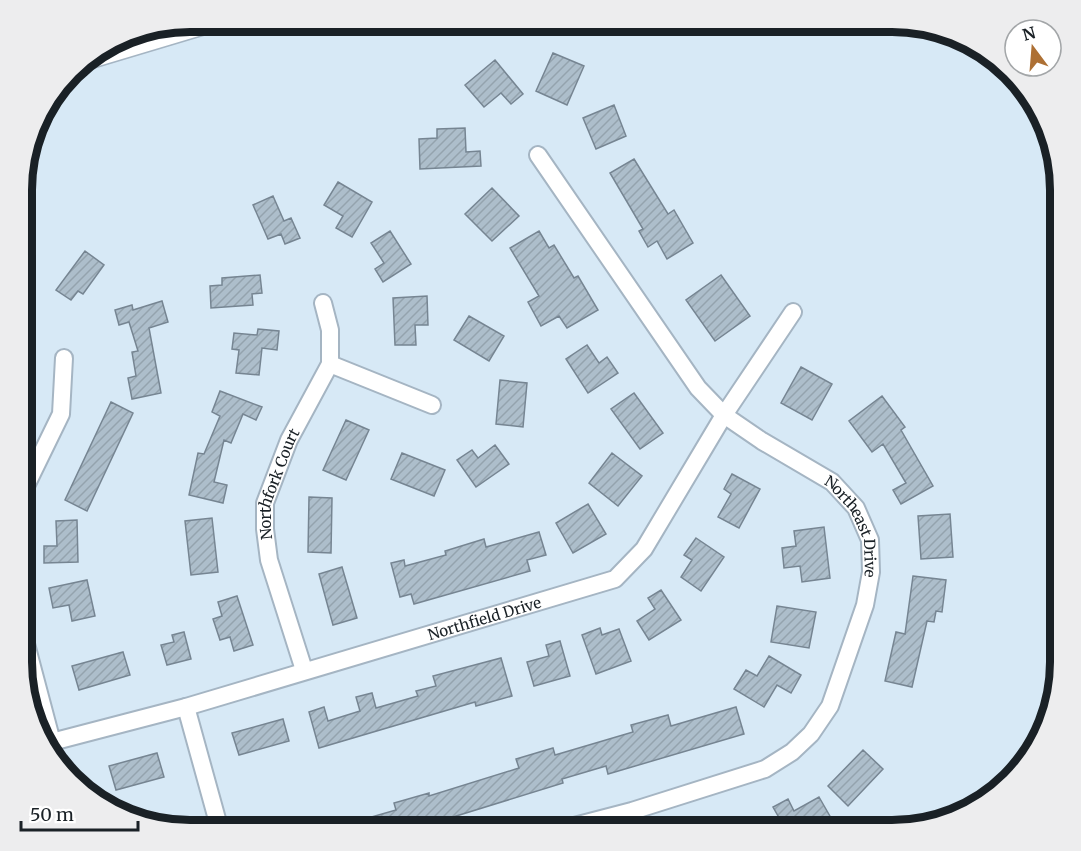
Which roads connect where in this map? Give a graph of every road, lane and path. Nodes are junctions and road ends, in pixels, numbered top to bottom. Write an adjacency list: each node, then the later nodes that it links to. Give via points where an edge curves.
1 (163, 34): 2 (street)
2 (125, 46)
3 (538, 154): 9 (street, Northeast Drive, via 680,364)
4 (323, 303): 7 (street, Northfork Court, via 330,330)
5 (793, 312): 9 (street, Northfield Drive)
6 (64, 358): 10 (street, via 62,414)
7 (330, 364): 8 (street); 11 (street, Northfork Court, via 289,440 265,503 269,560)
8 (432, 405)
9 (724, 415): 11 (street, Northfield Drive, via 644,549 615,579); 17 (street, Northeast Drive, via 832,482 856,508 870,540 871,572 865,605 830,706 811,734 792,752 765,770)
10 (32, 474)
11 (304, 670): 13 (street, Northfield Drive)
12 (32, 675): 14 (street)
13 (186, 707): 15 (street, Northfield Drive); 16 (street)
14 (43, 723)
15 (54, 742)
16 (217, 819)
17 (599, 820)

